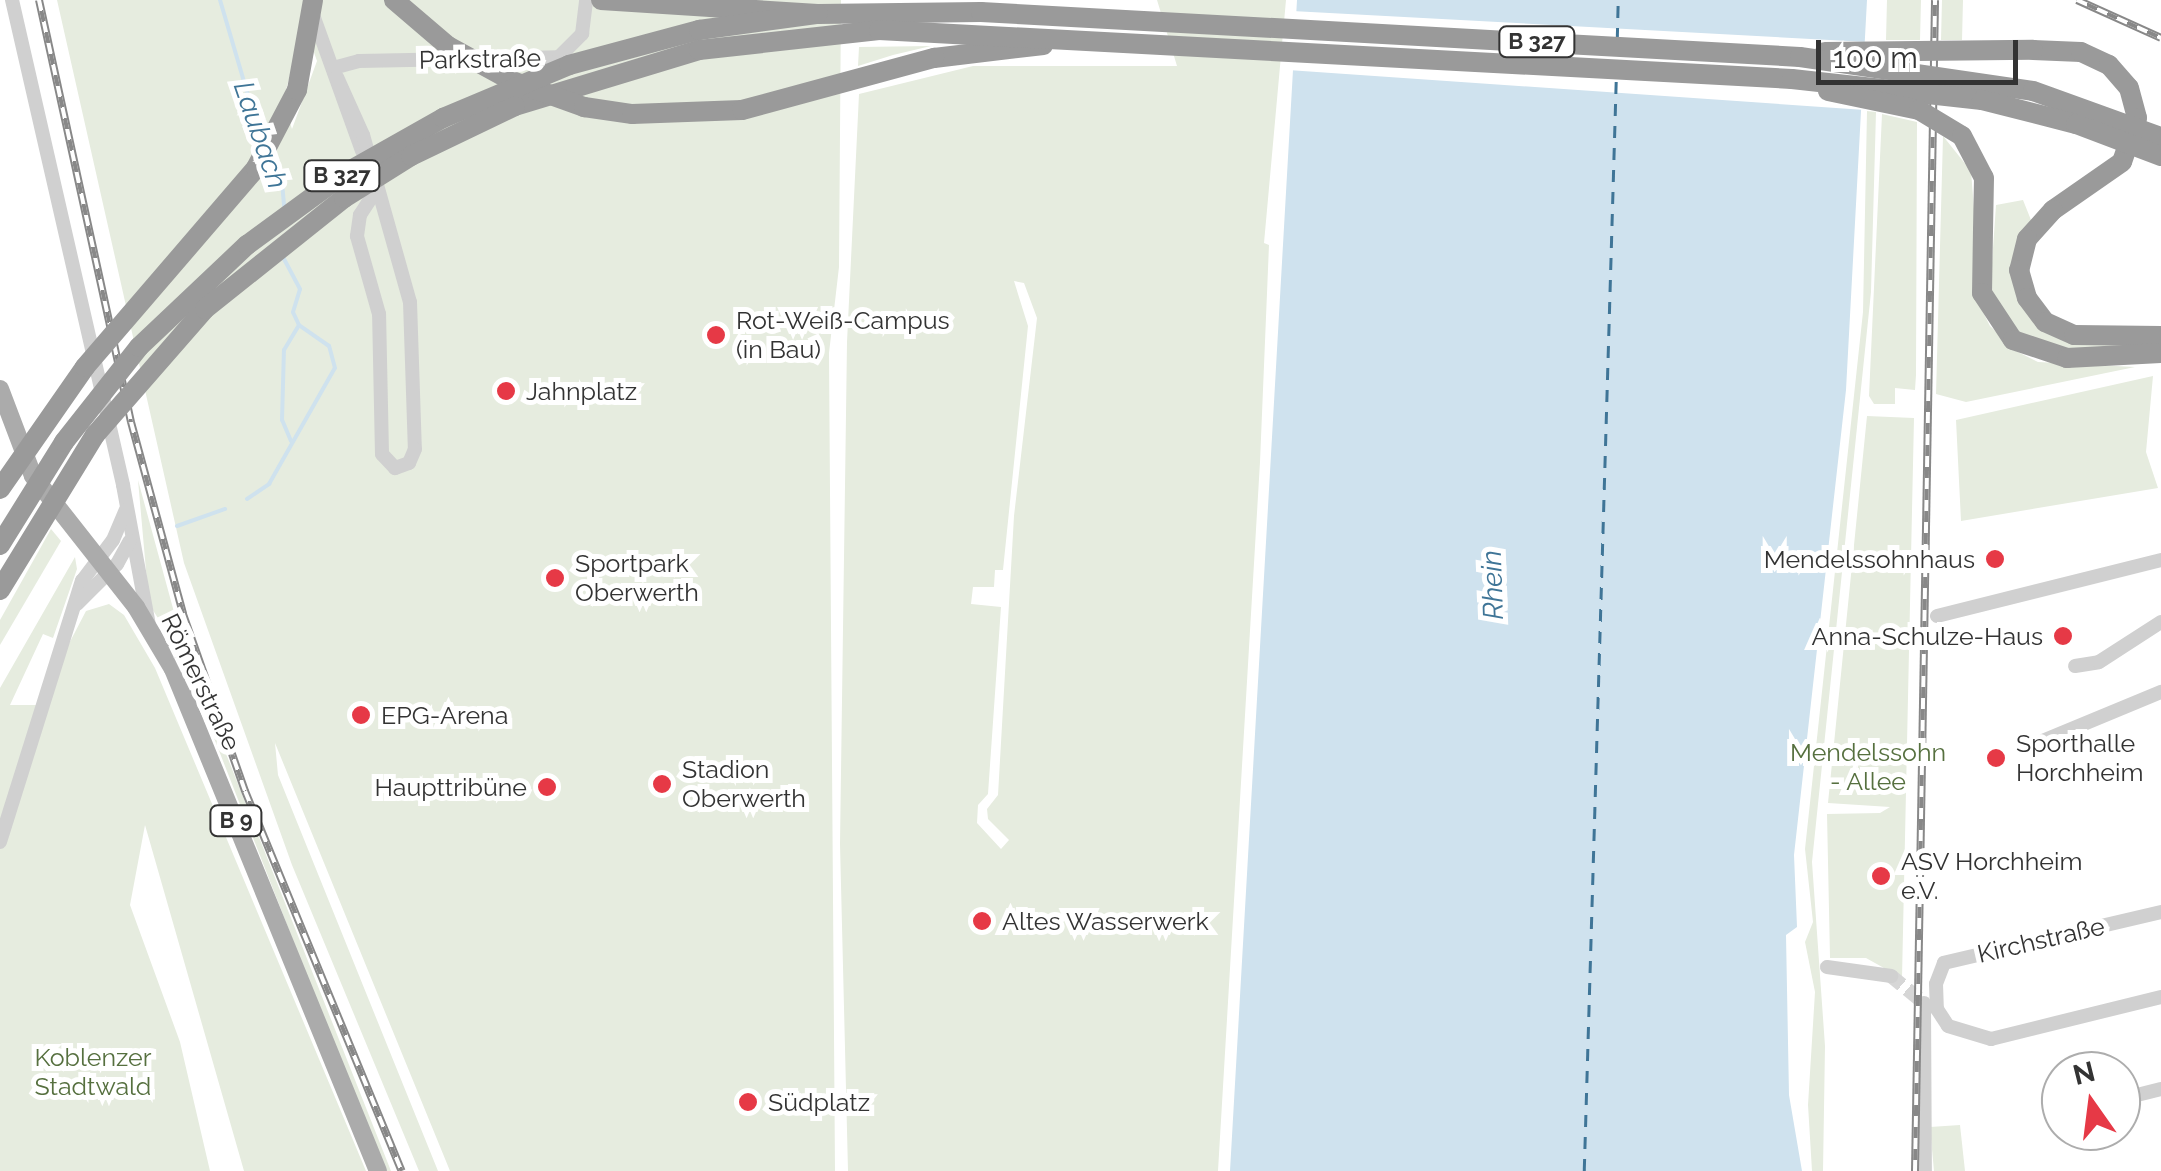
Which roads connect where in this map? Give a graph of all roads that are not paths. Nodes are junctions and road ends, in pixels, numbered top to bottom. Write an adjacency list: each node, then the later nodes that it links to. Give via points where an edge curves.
1 (12, 0): 18 (street)
2 (310, 0): 9 (street); 17 (highway, B 327, bridge, via 297,90 256,168 85,367)
3 (394, 0): 7 (highway, B 327, bridge, via 448,46 512,81 584,108 647,115 742,110 986,50)
4 (586, 0): 9 (street, Parkstraße, via 582,34 558,57 359,61)
5 (601, 0): 6 (highway, B 327, bridge)
6 (818, 14): 8 (highway, B 327, via 1000,13); 20 (highway, B 327, bridge, via 700,30 559,68 424,128 319,191 210,276 139,347 64,442)
7 (1219, 44): 10 (highway, B 327); 24 (highway, B 327, bridge, via 918,29 794,35 628,67 477,122 344,198 205,309 96,435)
8 (1800, 57): 11 (highway, B 327, bridge, via 2022,88); 14 (highway, bridge, via 1850,50 2033,50 2081,52 2109,65 2129,88 2136,118 2122,162 2053,210 2026,239 2019,270 2027,298 2045,322 2074,335)
9 (335, 73): 13 (street, via 354,108)
10 (1792, 79): 12 (highway, B 327, bridge, via 1995,102); 15 (highway, bridge, via 1909,107 1952,127 1980,166 1982,293 2014,340 2068,358)
11 (2161, 136)
12 (2161, 156)
13 (376, 190): 13 (street, via 360,215 357,236 379,314 382,454 395,468 410,463 415,449 411,308)
14 (2161, 336)
15 (2161, 353)
16 (0, 390): 21 (main road, Römerstraße / B 9, via 33,476)
17 (0, 490)
18 (127, 508): 19 (street); 21 (street)
19 (130, 540): 23 (street); 28 (street)
20 (0, 545)
21 (97, 558): 23 (main road, Römerstraße / B 9); 25 (street)
22 (2161, 560): 26 (street)
23 (110, 573): 25 (street); 28 (main road, Römerstraße / B 9)
24 (0, 590)
25 (72, 608): 32 (street)
26 (1937, 616)
27 (2161, 622): 29 (street, via 2099,662)
28 (149, 625): 38 (main road, Römerstraße / B 9, via 206,746)
29 (2074, 666)
30 (2161, 692): 31 (street)
31 (2032, 745)
32 (0, 842)
33 (2161, 912): 36 (street, Kirchstraße, via 1944,963 1936,984 1937,1010 1948,1026 1991,1039)
34 (1828, 967): 35 (street)
35 (1891, 976)
36 (2161, 997)
37 (1924, 1003): 39 (street)
38 (378, 1171)
39 (1925, 1171)

